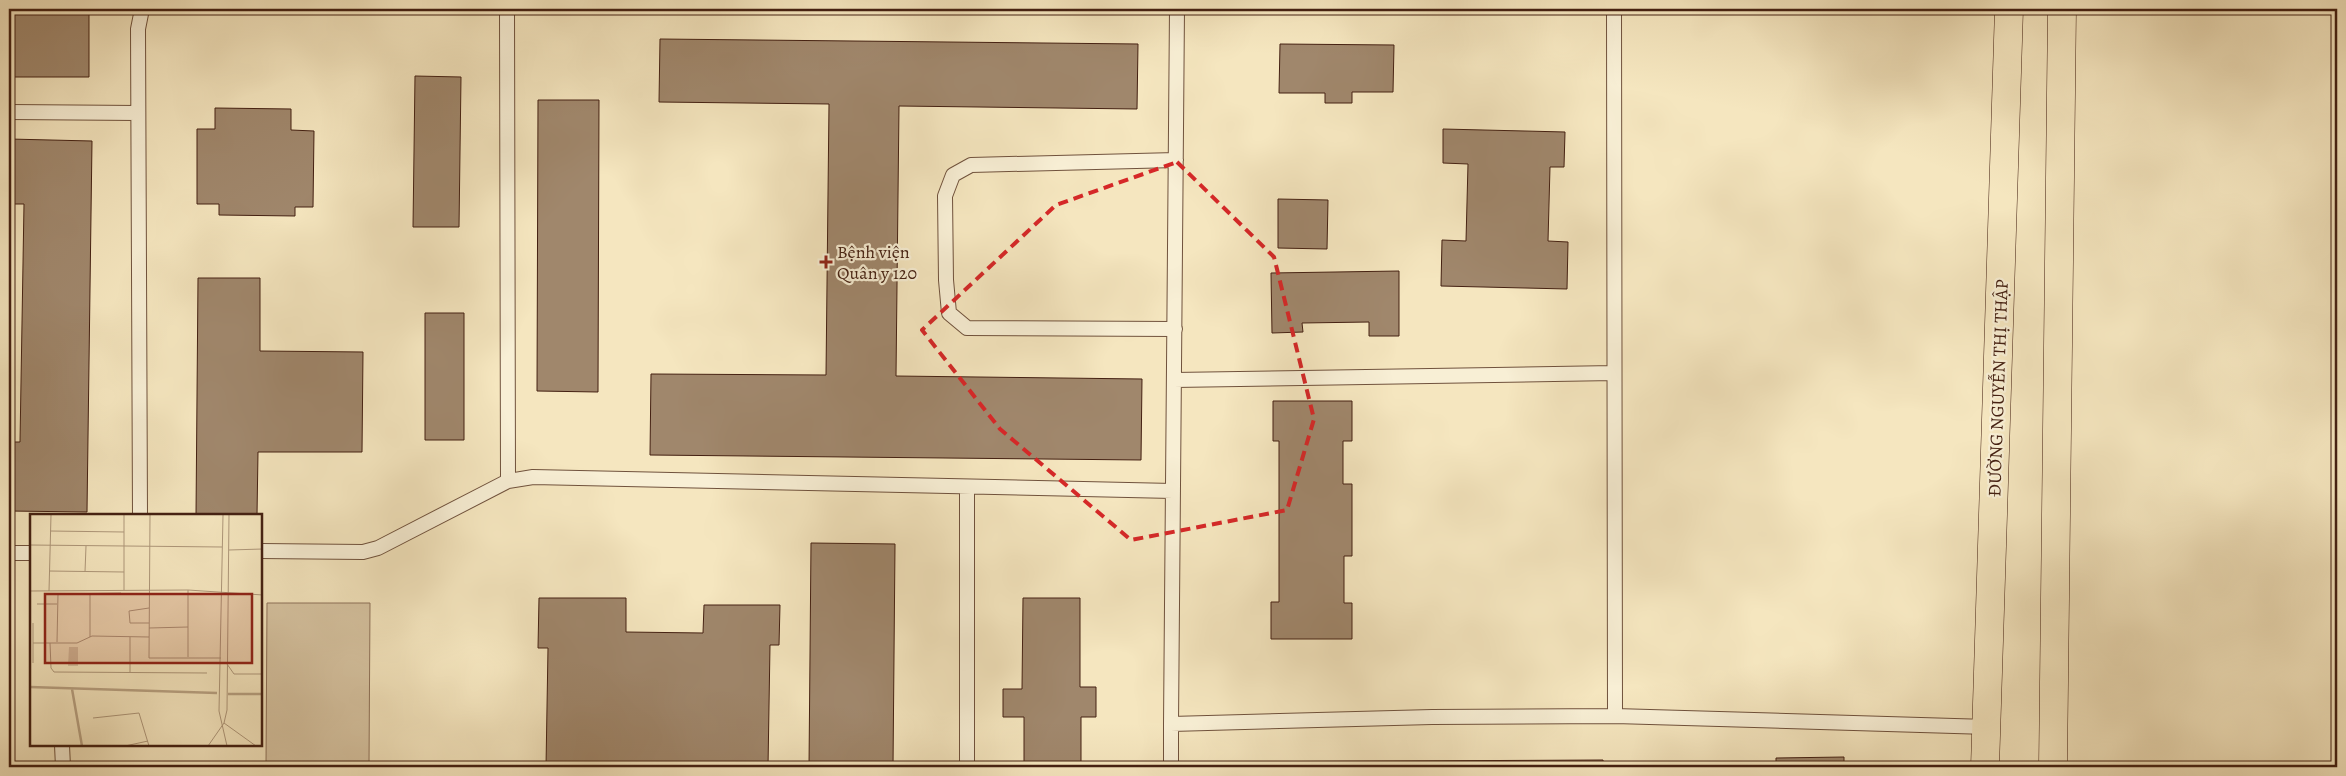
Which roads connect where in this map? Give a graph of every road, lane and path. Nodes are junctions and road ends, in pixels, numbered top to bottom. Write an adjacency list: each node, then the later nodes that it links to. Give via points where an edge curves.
1 (142, 9): 8 (lane, via 138,29)
2 (507, 9): 13 (lane)
3 (1177, 9): 9 (lane)
4 (1614, 9): 11 (lane)
5 (2009, 9): 22 (highway, ĐƯỜNG NGUYỄN THỊ THẬP)
6 (2062, 9): 28 (highway)
7 (9, 112): 8 (lane)
8 (138, 113): 16 (lane)
9 (1176, 160): 10 (lane); 10 (lane, via 971,165 954,175 945,196 949,313 967,328)
10 (1174, 329): 12 (lane)
11 (1614, 372): 12 (lane); 20 (lane)
12 (1174, 380): 15 (lane)
13 (508, 481): 14 (lane, via 533,477); 17 (lane, via 378,548 363,552)
14 (967, 486): 15 (lane); 25 (lane)
15 (1173, 491): 21 (lane)
16 (140, 514)
17 (262, 551)
18 (9, 553): 19 (lane)
19 (30, 553)
20 (1615, 716): 21 (lane); 22 (lane)
21 (1171, 724): 26 (lane)
22 (1988, 727): 27 (highway, ĐƯỜNG NGUYỄN THỊ THẬP)
23 (62, 746): 24 (lane)
24 (63, 767)
25 (967, 767)
26 (1171, 767)
27 (1985, 767)
28 (2053, 767)

